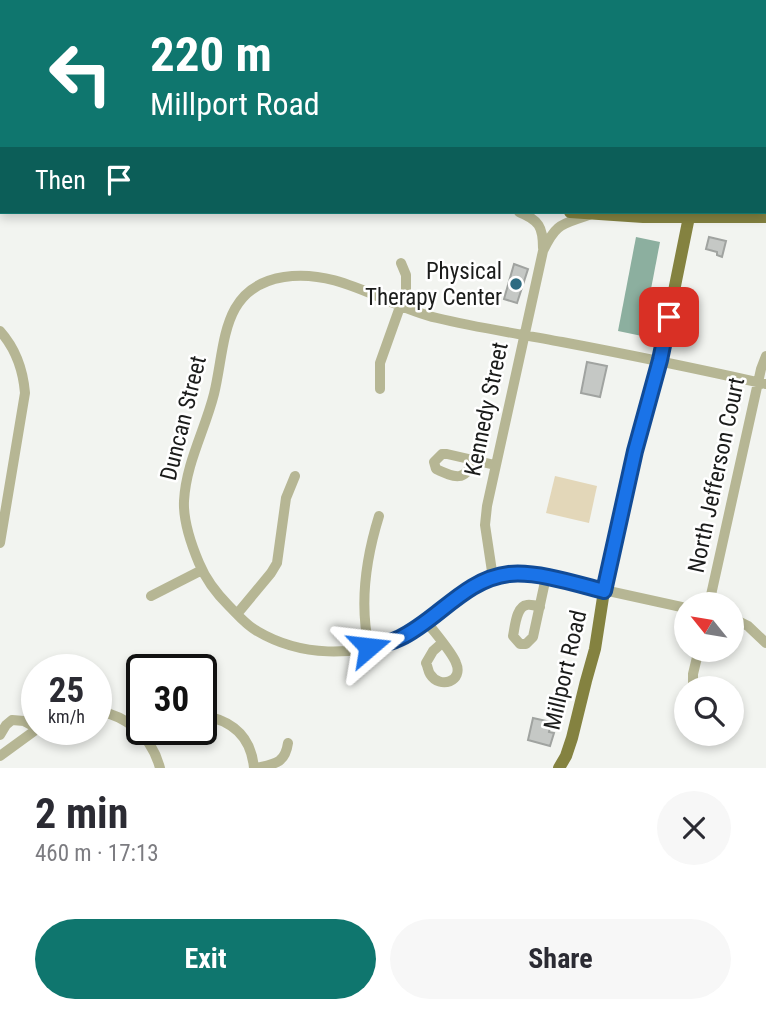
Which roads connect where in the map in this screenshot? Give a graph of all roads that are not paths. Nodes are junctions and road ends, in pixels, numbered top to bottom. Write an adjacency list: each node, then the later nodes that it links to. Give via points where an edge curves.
1 (524, 214): 5 (street, via 540,226)
2 (591, 214): 3 (main road); 5 (street, Kennedy Street, via 559,226)
3 (689, 215): 4 (main road); 11 (main road, Millport Road)
4 (766, 218)
5 (543, 251): 9 (street, Kennedy Street)
6 (401, 263): 7 (street, via 407,283)
7 (400, 305): 9 (street, Duncan Street, via 435,318); 13 (street, via 380,363); 21 (street, Duncan Street, via 337,280 295,275 258,286 236,306 226,327 211,406 188,472 184,502 190,542)
8 (0, 331): 17 (street, via 16,355 24,384)
9 (524, 335): 11 (street, Duncan Street); 15 (street, Kennedy Street)
10 (766, 356): 12 (street, North Jefferson Court)
11 (660, 360): 12 (street, Duncan Street); 24 (main road, Millport Road)
12 (762, 384): 25 (street, North Jefferson Court)
13 (380, 388)
14 (474, 460): 15 (street)
15 (495, 465): 23 (street, Kennedy Street, via 485,525)
16 (0, 468): 17 (street)
17 (12, 470): 20 (street)
18 (295, 476): 29 (street, via 286,498 277,563)
19 (379, 516): 34 (street, via 365,588)
20 (0, 543)
21 (202, 570): 26 (street); 29 (street, Duncan Street)
22 (546, 577): 23 (street, Duncan Street, via 509,574); 24 (street, Duncan Street); 28 (street)
23 (493, 578): 30 (street, Duncan Street, via 472,587)
24 (604, 591): 27 (street, Duncan Street); 44 (main road, Millport Road, via 595,649 572,738)
25 (712, 592)
26 (151, 596)
27 (674, 606)
28 (540, 607)
29 (236, 614): 34 (street, Duncan Street, via 256,631 307,650 348,652)
30 (426, 621): 32 (street); 34 (street, Duncan Street, via 401,638)
31 (744, 624): 33 (street)
32 (442, 643)
33 (766, 643)
34 (369, 647)
35 (217, 718): 43 (street, via 238,730 248,743)
36 (21, 721): 37 (street, via 6,724)
37 (0, 735)
38 (21, 741): 41 (street)
39 (288, 743): 43 (street, via 284,758)
40 (152, 745): 42 (street)
41 (0, 756)
42 (160, 768)
43 (255, 768)
44 (559, 768)

